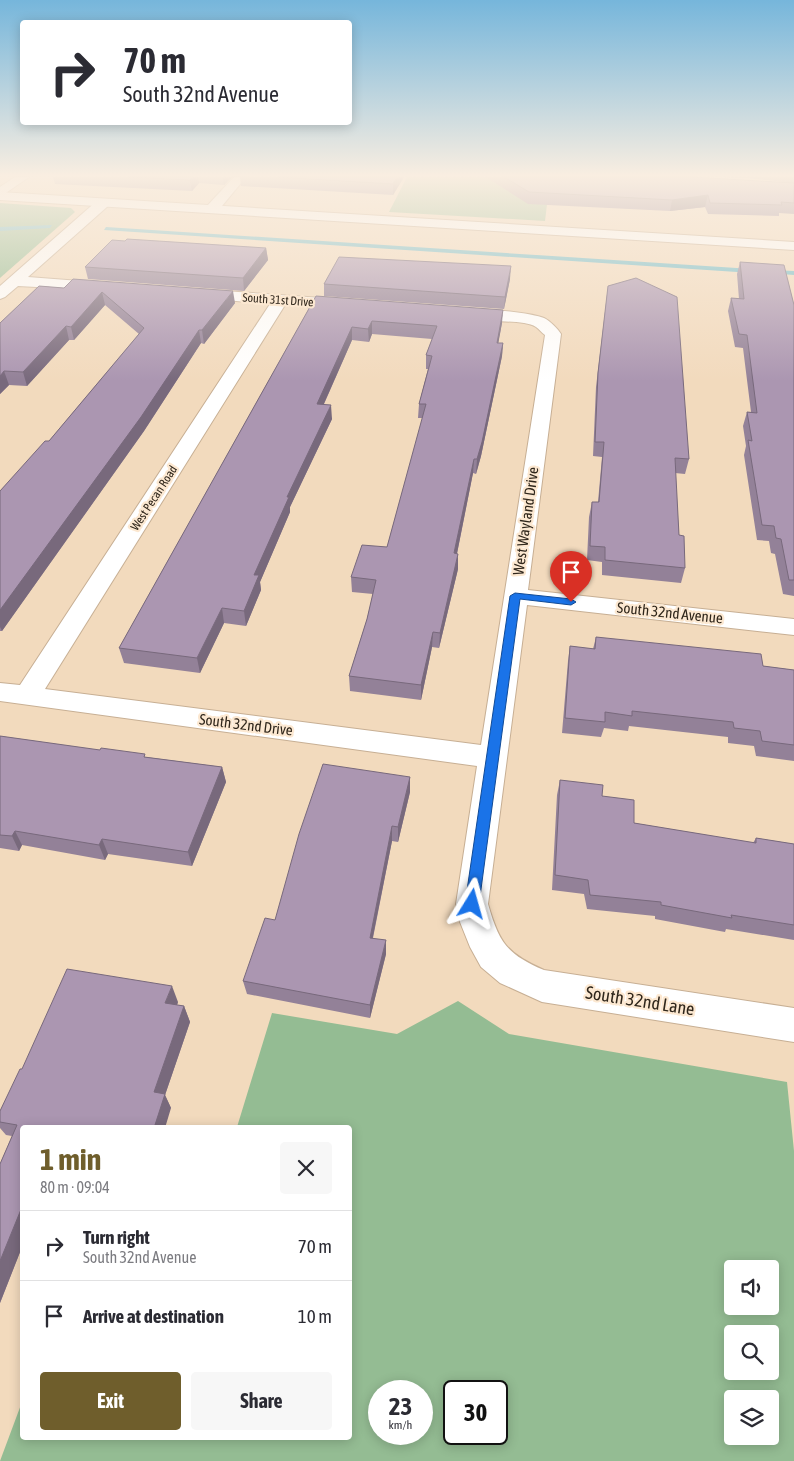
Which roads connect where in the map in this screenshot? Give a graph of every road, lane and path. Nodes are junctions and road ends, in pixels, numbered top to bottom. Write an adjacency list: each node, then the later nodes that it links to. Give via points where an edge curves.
1 (56, 245): 4 (street)
2 (781, 245): 3 (street)
3 (794, 246)
4 (15, 282): 5 (street); 7 (street)
5 (123, 289)
6 (182, 293): 8 (street, South 31st Drive)
7 (0, 294)
8 (280, 300): 9 (street, South 31st Drive); 14 (street, West Pecan Road)
9 (368, 307)
10 (446, 312): 11 (street, West Wayland Drive, via 540,322 553,334)
11 (515, 596): 12 (street, South 32nd Avenue); 15 (street, West Wayland Drive)
12 (794, 627)
13 (0, 692): 14 (street, South 32nd Drive)
14 (27, 696): 15 (street, South 32nd Drive)
15 (493, 757): 16 (street, West Wayland Drive, via 472,904 479,936)
16 (492, 959): 17 (street, South 32nd Lane, via 511,973 542,986)
17 (794, 1025)

